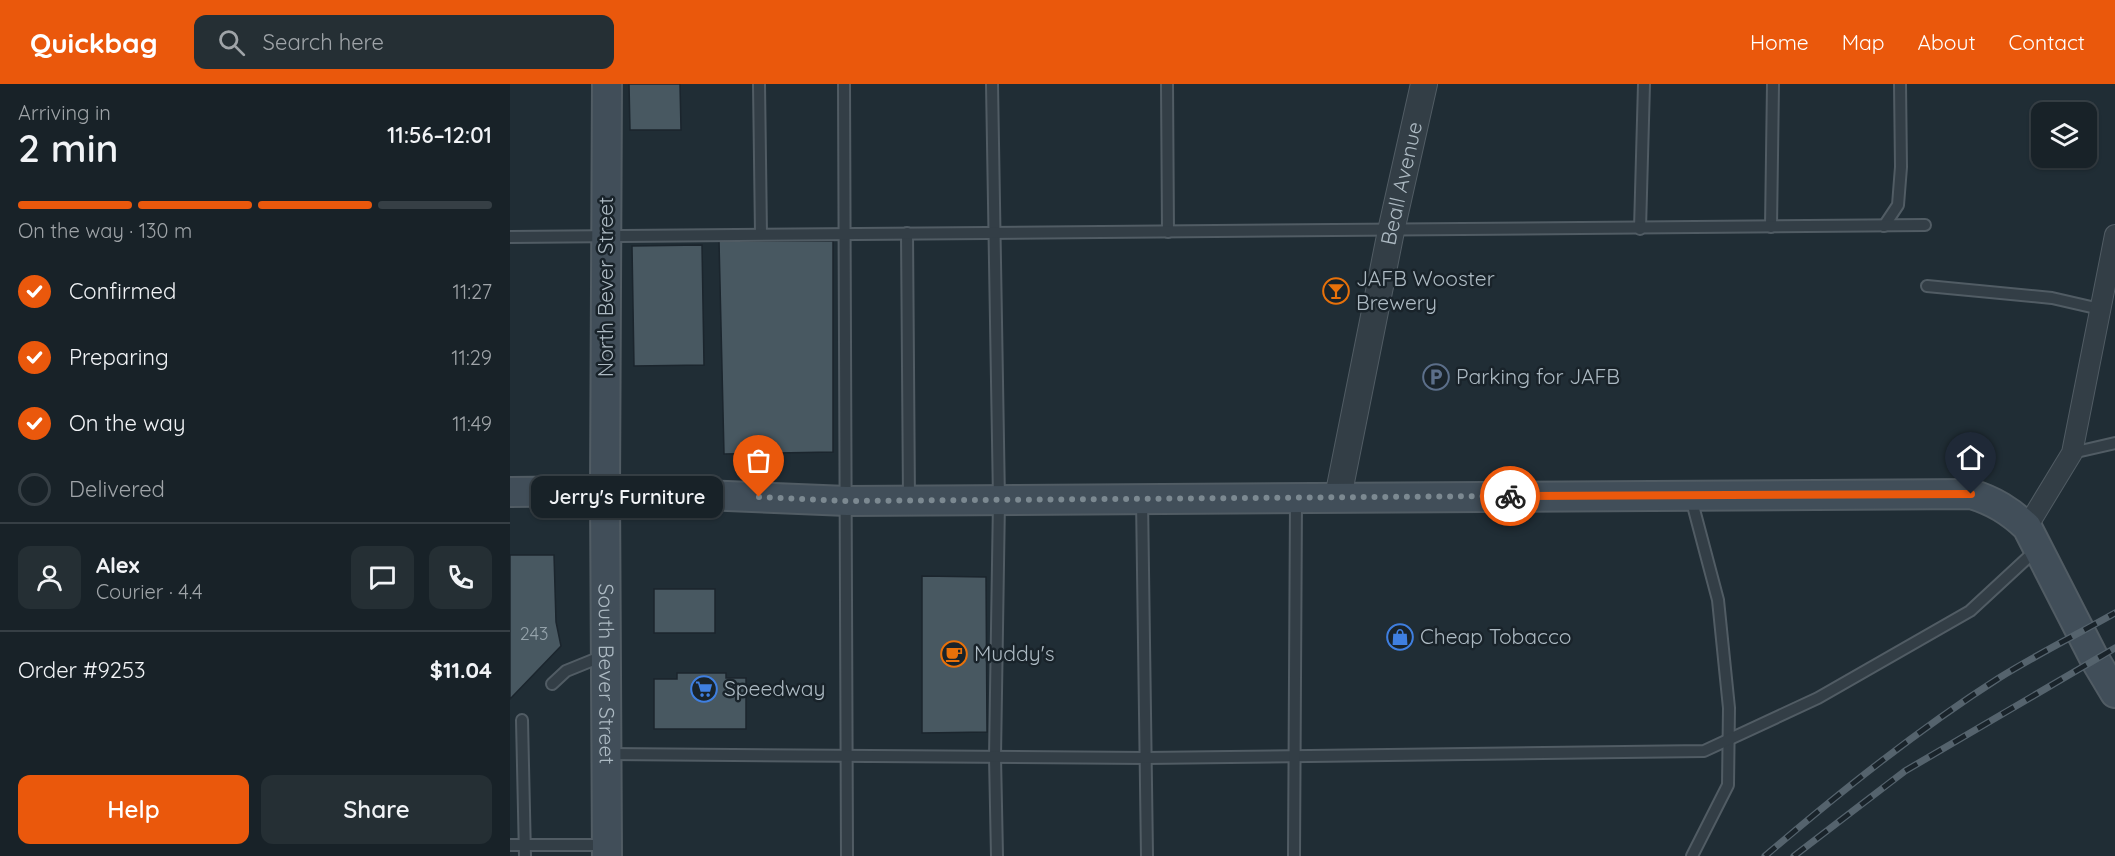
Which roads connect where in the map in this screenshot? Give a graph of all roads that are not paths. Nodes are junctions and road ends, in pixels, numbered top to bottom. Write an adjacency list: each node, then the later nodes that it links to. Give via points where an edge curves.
1 (607, 84): 21 (main road, North Bever Street)
2 (759, 84): 18 (lane)
3 (844, 84): 19 (lane)
4 (992, 84): 17 (lane)
5 (1167, 84): 15 (lane)
6 (1424, 84): 14 (street, Beall Avenue)
7 (1644, 84): 13 (lane)
8 (1773, 84): 12 (lane)
9 (1900, 84): 11 (lane, via 1898,205)
10 (1925, 225): 11 (lane)
11 (1884, 226): 12 (lane)
12 (1771, 227): 13 (lane)
13 (1640, 228): 14 (lane)
14 (1391, 231): 15 (lane); 31 (street, Beall Avenue)
15 (1168, 232): 17 (lane)
16 (908, 233): 17 (lane); 19 (lane); 35 (lane)
17 (993, 233): 33 (lane)
18 (761, 234): 19 (lane); 21 (lane)
19 (845, 234): 34 (lane)
20 (2115, 235): 24 (street)
21 (606, 236): 22 (lane); 27 (main road, North Bever Street)
22 (510, 237)
23 (1927, 286): 24 (lane, via 2052,298)
24 (2100, 309): 26 (street)
25 (2115, 443): 26 (lane)
26 (2072, 453): 36 (street)
27 (605, 491): 28 (main road); 34 (main road); 37 (main road, South Bever Street)
28 (510, 492)
29 (1690, 494): 31 (main road); 36 (main road, via 1971,494 2005,508); 41 (lane, via 1718,600)
30 (1296, 497): 31 (main road); 32 (main road); 43 (lane)
31 (1338, 497)
32 (1142, 498): 33 (main road); 46 (lane)
33 (999, 500): 35 (main road); 45 (lane)
34 (847, 501): 35 (main road); 44 (lane)
35 (909, 501)
36 (2033, 537): 39 (main road); 41 (lane, via 1970,611 1818,698)
37 (606, 654): 38 (lane, via 566,671); 42 (main road, South Bever Street)
38 (552, 684)
39 (2115, 693)
40 (522, 720): 48 (lane)
41 (1729, 740): 43 (lane, via 1704,751); 54 (lane, via 1728,785)
42 (606, 754): 44 (lane); 49 (main road, South Bever Street)
43 (1295, 756): 46 (lane); 53 (lane)
44 (847, 757): 45 (lane); 50 (lane)
45 (995, 757): 46 (lane); 51 (lane)
46 (1146, 758): 52 (lane)
47 (510, 845): 48 (lane)
48 (525, 850): 49 (lane)
49 (607, 850)
50 (847, 856)
51 (997, 856)
52 (1147, 856)
53 (1294, 856)
54 (1692, 856)

